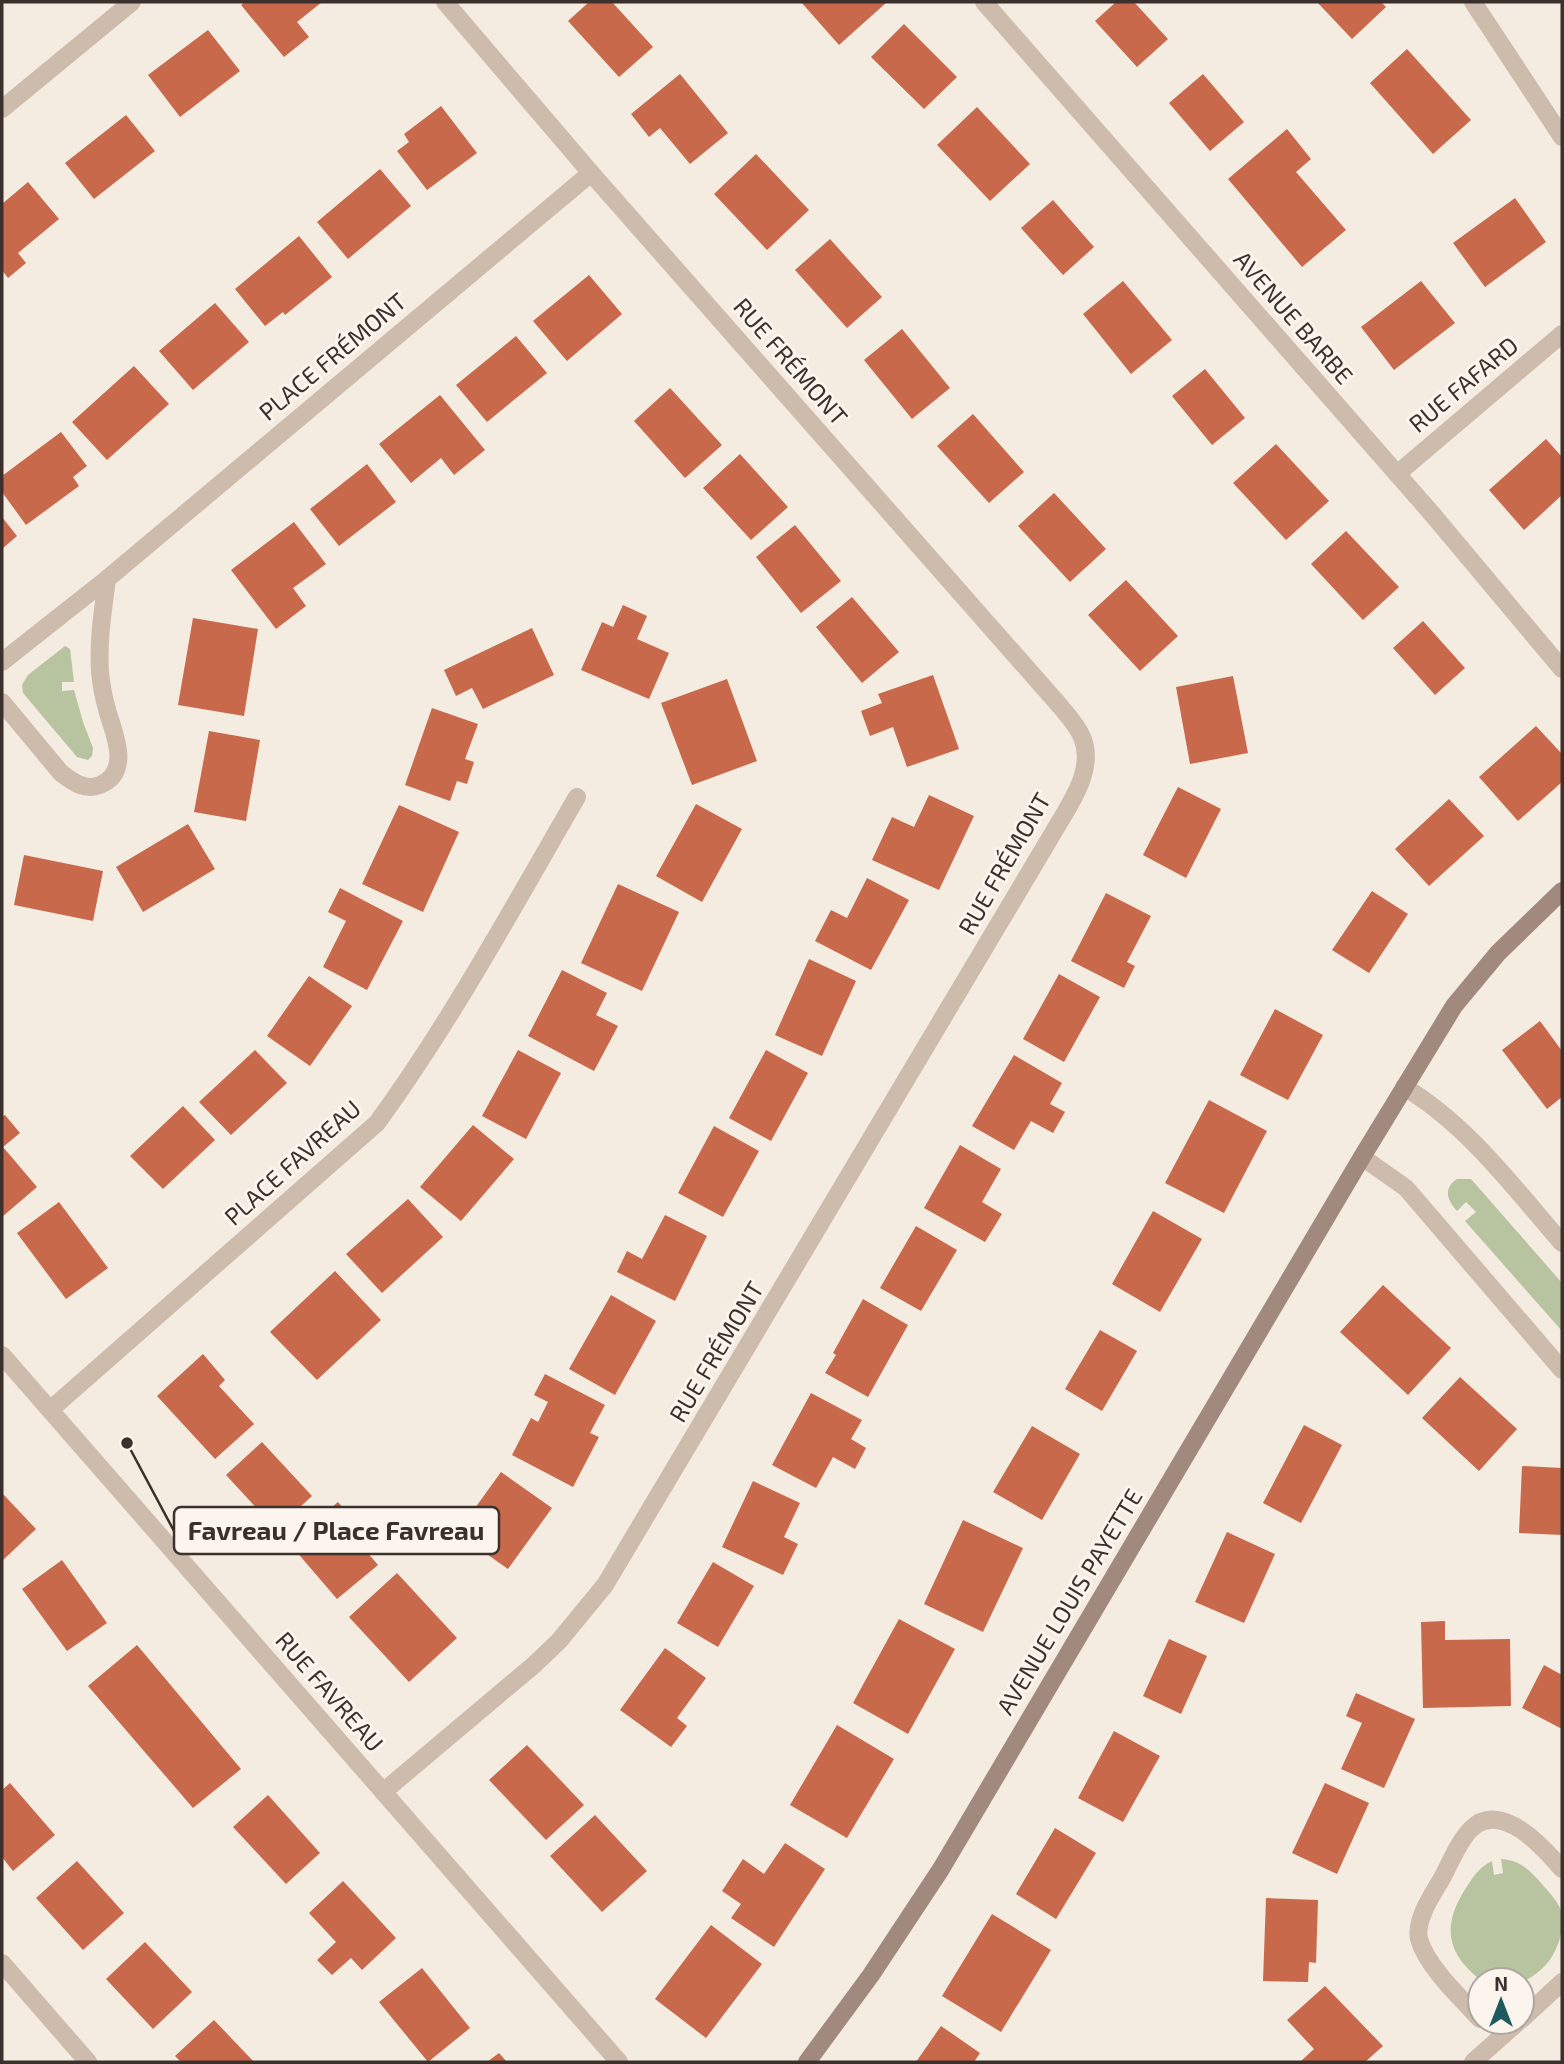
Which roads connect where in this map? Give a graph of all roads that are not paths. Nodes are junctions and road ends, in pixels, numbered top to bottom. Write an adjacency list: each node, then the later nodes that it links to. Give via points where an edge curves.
1 (132, 2): 5 (street)
2 (444, 2): 7 (street, RUE FRÉMONT)
3 (984, 2): 9 (street, AVENUE BARBE)
4 (1473, 2): 6 (street)
5 (2, 109)
6 (1562, 137)
7 (591, 173): 10 (street, PLACE FRÉMONT); 22 (street, RUE FRÉMONT, via 1060,706 1081,735 1085,767 1053,833 605,1585 535,1664)
8 (1562, 334): 9 (street, RUE FAFARD)
9 (1397, 474): 12 (street, AVENUE BARBE)
10 (107, 579): 11 (street, PLACE FRÉMONT); 13 (street, via 99,650 103,693 118,742 117,769 111,778 92,787 72,782)
11 (2, 662)
12 (1562, 668)
13 (2, 702)
14 (577, 797): 21 (street, PLACE FAVREAU, via 479,965 377,1123)
15 (1562, 891): 16 (street, AVENUE LOUIS PAYETTE, via 1483,969 1454,1006)
16 (1404, 1087): 17 (street, AVENUE LOUIS PAYETTE); 18 (street, via 1465,1135)
17 (1362, 1157): 20 (street, via 1406,1188); 33 (street, AVENUE LOUIS PAYETTE, via 941,1870)
18 (1562, 1243)
19 (2, 1355): 21 (street, RUE FAVREAU)
20 (1562, 1370)
21 (50, 1409): 22 (street, RUE FAVREAU)
22 (383, 1792): 32 (street, RUE FAVREAU)
23 (1562, 1870): 26 (street, via 1532,1837 1517,1828 1494,1820 1468,1831 1418,1929 1428,1957)
24 (2, 1963): 31 (street)
25 (1562, 1982): 27 (street)
26 (1466, 2004)
27 (1536, 2006)
28 (1495, 2036): 30 (street)
29 (1503, 2036): 30 (street)
30 (1499, 2040): 34 (street)
31 (88, 2062)
32 (619, 2062)
33 (807, 2062)
34 (1473, 2062)

